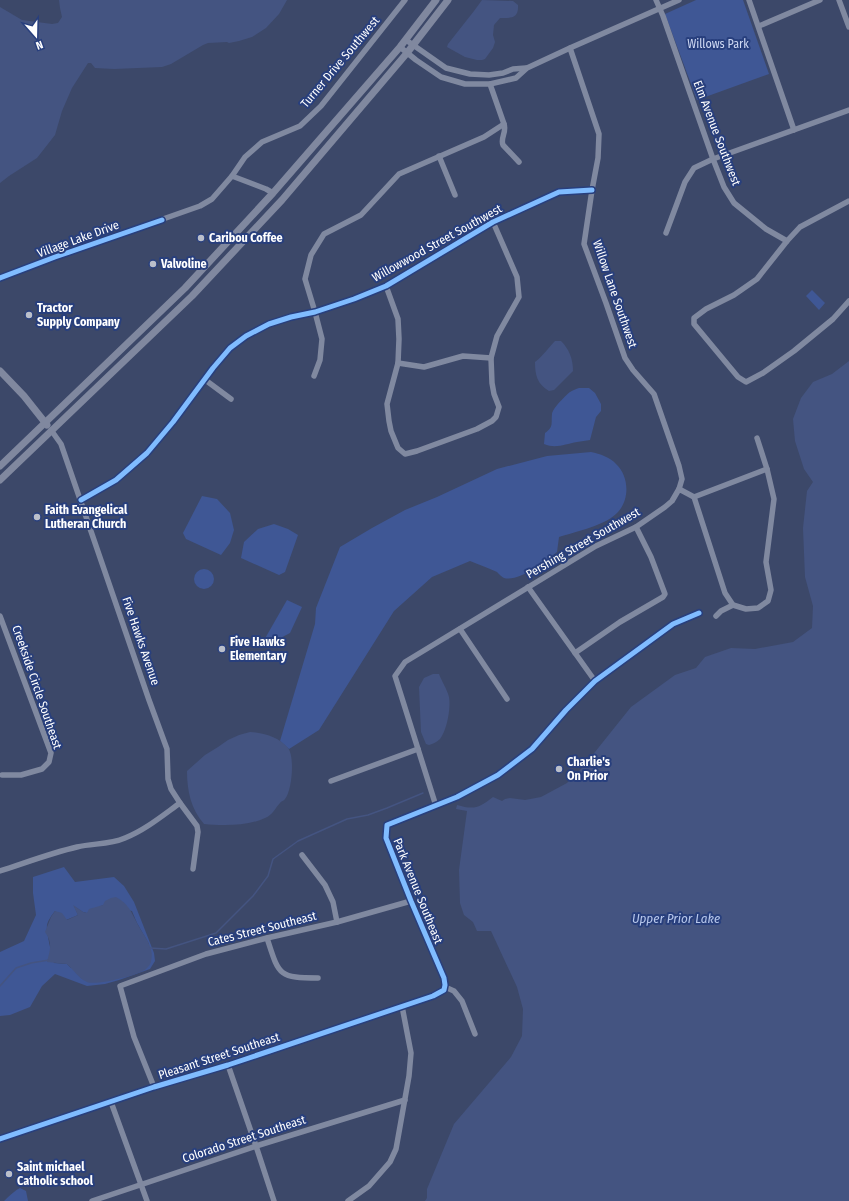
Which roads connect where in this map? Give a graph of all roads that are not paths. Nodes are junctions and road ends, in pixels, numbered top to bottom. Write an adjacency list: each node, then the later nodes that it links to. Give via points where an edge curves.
1 (405, 0): 25 (street, Turner Drive Southwest, via 321,106 300,126 262,142 245,157)
2 (436, 0): 12 (main road)
3 (448, 0): 13 (main road)
4 (656, 0): 9 (street, Elm Avenue Southwest)
5 (679, 0): 9 (street)
6 (749, 0): 10 (street)
7 (820, 0): 10 (street)
8 (839, 0): 11 (street)
9 (660, 9): 15 (street); 23 (street, Elm Avenue Southwest)
10 (759, 26): 21 (street)
11 (849, 27)
12 (406, 40): 13 (street); 14 (main road)
13 (413, 45): 16 (main road); 17 (street, via 446,68 470,74 489,75)
14 (400, 47): 16 (street); 27 (main road)
15 (570, 48): 17 (street); 26 (street, Willow Lane Southwest, via 599,134)
16 (407, 53): 18 (street, via 441,77 465,84); 45 (main road, via 282,200 192,296)
17 (527, 68): 18 (street, via 516,78)
18 (490, 84): 20 (street)
19 (849, 110): 21 (street)
20 (504, 124): 22 (street, via 484,137); 24 (street, via 503,145)
21 (794, 130): 23 (street)
22 (439, 156): 28 (street); 37 (street, via 399,174 361,215 324,234 311,255 305,279)
23 (713, 159): 32 (street, via 694,168 685,182); 33 (street, Elm Avenue Southwest, via 724,187 734,203 766,229)
24 (519, 162)
25 (232, 176): 27 (street); 30 (street, Turner Drive Southwest, via 212,199)
26 (592, 190): 31 (street, Willowwood Street Southwest, via 558,192); 50 (street, Willow Lane Southwest, via 584,244 625,358 654,394 679,466 682,479)
27 (273, 193): 44 (main road, via 185,288)
28 (455, 195)
29 (849, 201): 33 (street, via 800,227)
30 (162, 220): 34 (street, Village Lake Drive)
31 (493, 222): 35 (street, Willowwood Street Southwest); 38 (street, via 517,277 519,297 497,336)
32 (666, 233)
33 (787, 240): 36 (street, via 757,279 694,318 694,324 738,377 746,382 764,373 833,319)
34 (0, 278)
35 (386, 286): 37 (street, Willowwood Street Southwest); 39 (street, via 398,319)
36 (849, 301)
37 (315, 312): 41 (street, via 322,340 320,360); 42 (street, Willowwood Street Southwest, via 269,324 246,336 230,348)
38 (491, 358): 39 (street, via 463,356 424,367); 39 (street, via 492,383 499,407 496,417 477,429 405,454 398,448 391,431 387,404)
39 (398, 363)
40 (0, 371): 44 (main road, Five Hawks Avenue)
41 (314, 376)
42 (204, 379): 43 (street); 52 (street, Willowwood Street Southwest, via 147,454 116,480)
43 (231, 399)
44 (45, 422): 45 (main road, Five Hawks Avenue); 47 (main road)
45 (51, 430): 49 (main road); 52 (street, Five Hawks Avenue, via 61,444)
46 (757, 438): 48 (street)
47 (0, 466)
48 (767, 469): 51 (street); 55 (street, via 774,499 766,562 771,590 768,601 758,608 746,609)
49 (0, 480)
50 (678, 489): 51 (street); 53 (street, Pershing Street Southwest, via 672,501)
51 (694, 497): 55 (street, via 725,594)
52 (81, 500): 66 (street, Five Hawks Avenue, via 167,749 168,779)
53 (636, 527): 54 (street, Pershing Street Southwest, via 596,546); 60 (street, via 665,594)
54 (528, 588): 59 (street, Pershing Street Southwest); 60 (street)
55 (733, 605): 58 (street)
56 (698, 614): 61 (street, via 673,624)
57 (0, 616): 64 (street, Creekside Circle Southeast, via 50,753 49,762 42,769 21,775)
58 (716, 616)
59 (460, 629): 62 (street); 63 (street, Pershing Street Southwest, via 405,662 395,676)
60 (575, 653): 61 (street)
61 (595, 681): 67 (street, via 532,749 498,775)
62 (507, 700)
63 (418, 749): 65 (street); 67 (street)
64 (2, 775)
65 (331, 781)
66 (180, 803): 69 (street, Five Hawks Avenue, via 197,826); 70 (street, via 139,832 118,841 78,846)
67 (436, 806): 71 (street, Park Avenue Southeast, via 387,826 386,838)
68 (302, 855): 72 (street, via 325,885 333,902)
69 (193, 869)
70 (0, 871)
71 (411, 901): 72 (street, Cates Street Southeast); 75 (street, Park Avenue Southeast, via 444,978)
72 (337, 922): 73 (street, Cates Street Southeast)
73 (267, 938): 74 (street, via 277,967 286,975); 79 (street, Cates Street Southeast, via 206,954 120,986 134,1037)
74 (318, 978)
75 (445, 989): 76 (street, Pleasant Street Southeast, via 433,996); 77 (street, via 458,995)
76 (402, 1006): 78 (street, Pleasant Street Southeast); 80 (street, via 411,1053)
77 (475, 1034)
78 (228, 1064): 79 (street, Pleasant Street Southeast); 83 (street)
79 (154, 1087): 81 (street, Pleasant Street Southeast)
80 (404, 1100): 83 (street, Colorado Street Southeast); 88 (street, via 396,1149 390,1162 369,1186)
81 (111, 1102): 82 (street, Pleasant Street Southeast); 84 (street)
82 (0, 1139)
83 (256, 1146): 84 (street, Colorado Street Southeast); 87 (street)
84 (141, 1184): 85 (street, Colorado Street Southeast); 86 (street)
85 (92, 1201)
86 (147, 1201)
87 (274, 1201)
88 (348, 1201)

